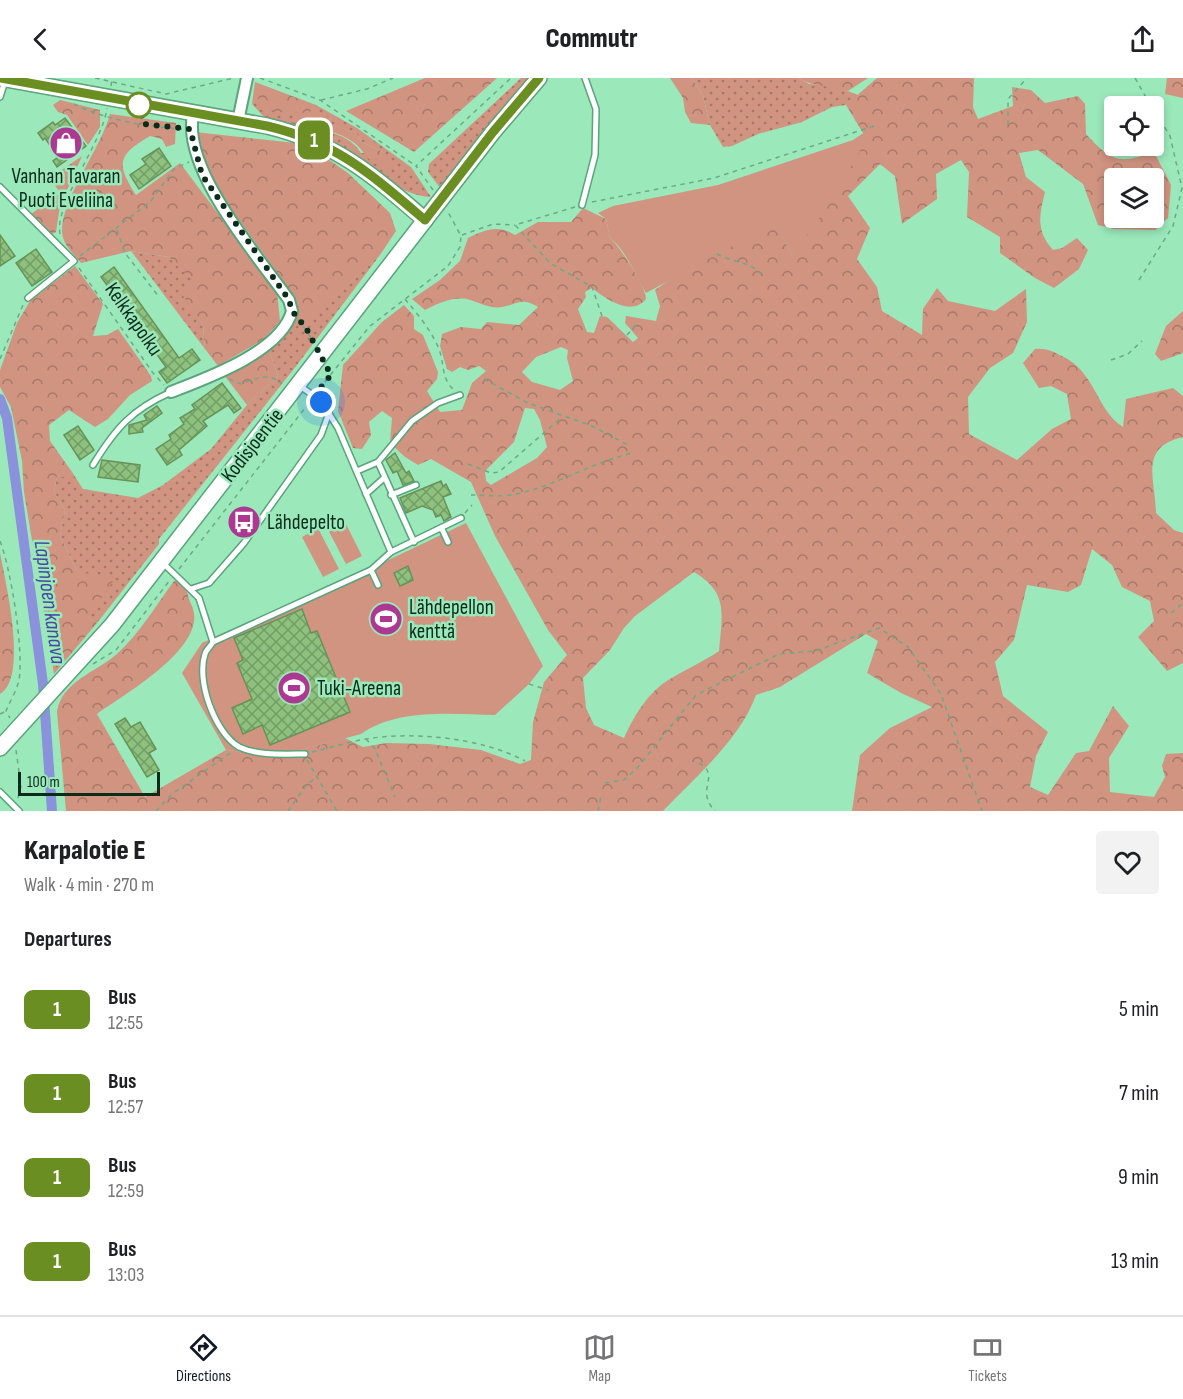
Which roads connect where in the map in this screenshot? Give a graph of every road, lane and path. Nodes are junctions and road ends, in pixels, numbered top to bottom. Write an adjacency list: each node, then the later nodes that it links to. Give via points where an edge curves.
1 (95, 78): 2 (path, via 166,94)
2 (234, 78)
3 (247, 78): 18 (street)
4 (260, 78): 15 (path)
5 (393, 78): 15 (path, via 367,89)
6 (512, 78): 24 (path)
7 (539, 78): 29 (street, Kodisjoentie)
8 (585, 78): 27 (lane, via 596,121 595,155)
9 (1027, 78): 20 (path, via 1008,99)
10 (1135, 78): 12 (path)
11 (3, 79): 13 (lane); 14 (street)
12 (1145, 96)
13 (0, 97)
14 (108, 99): 17 (path); 19 (street)
15 (320, 100): 24 (path)
16 (72, 103): 17 (path)
17 (106, 116): 19 (path, via 163,128); 33 (path, via 63,209 58,229)
18 (238, 121): 19 (street); 29 (street, via 286,131 328,146 382,183)
19 (192, 122): 23 (street)
20 (1008, 125)
21 (874, 126): 27 (path, via 714,178)
22 (1164, 126): 37 (path, via 1170,136 1182,188 1173,226)
23 (196, 158): 31 (path, via 174,169 150,202); 41 (street, via 212,190 289,300)
24 (416, 166): 26 (path)
25 (0, 187): 33 (lane)
26 (434, 191)
27 (582, 205): 30 (path)
28 (447, 210): 32 (path)
29 (425, 220): 46 (street, Kodisjoentie)
30 (515, 225): 32 (path, via 493,224); 42 (path, via 550,263 592,287)
31 (116, 229): 35 (path); 38 (path, via 125,253)
32 (461, 236): 40 (path, via 448,266)
33 (62, 248): 35 (lane)
34 (717, 254): 36 (path, via 753,265)
35 (74, 261): 39 (lane); 53 (path, Kelkkapolku, via 153,373)
36 (760, 274)
37 (1139, 280)
38 (159, 297)
39 (28, 298): 47 (path, via 18,310)
40 (404, 299): 50 (path, via 370,326); 54 (path, via 439,352 449,386)
41 (292, 311): 46 (path); 49 (street, via 290,321 271,340)
42 (602, 316)
43 (639, 322): 44 (path)
44 (627, 335)
45 (1142, 341): 48 (path, via 1128,354)
46 (321, 356): 50 (path); 52 (street, Kodisjoentie)
47 (0, 359)
48 (1111, 360)
49 (217, 374): 52 (path, via 240,384 261,376 275,378); 53 (street)
50 (331, 375): 55 (path)
51 (484, 379): 57 (path, via 509,395)
52 (295, 389): 55 (lane); 76 (street, Kodisjoentie)
53 (171, 392): 62 (lane, via 145,404 130,417)
54 (460, 395): 60 (lane, via 438,403 412,421)
55 (313, 397): 56 (lane); 78 (path)
56 (329, 413): 63 (lane); 80 (lane, via 321,435 244,543 209,583)
57 (562, 417): 58 (path, via 592,426); 61 (path, via 499,472)
58 (630, 446)
59 (633, 453): 68 (path, via 606,459 525,491)
60 (378, 462): 63 (lane); 64 (lane)
61 (468, 464)
62 (93, 465)
63 (357, 471): 66 (lane)
64 (384, 478): 66 (lane); 67 (lane)
65 (416, 485): 67 (lane)
66 (366, 494): 75 (lane)
67 (392, 495): 73 (lane)
68 (471, 495)
69 (472, 505): 70 (path)
70 (461, 518): 71 (lane)
71 (442, 529): 73 (lane); 74 (lane)
72 (0, 541): 87 (path, via 6,558 19,681)
73 (414, 542): 75 (lane)
74 (448, 542)
75 (391, 552): 77 (lane)
76 (162, 562): 78 (lane); 91 (street, Kodisjoentie)
77 (371, 570): 79 (lane); 83 (lane)
78 (176, 573): 80 (lane); 84 (path, via 116,650)
79 (378, 585)
80 (191, 589): 83 (lane, via 199,598)
81 (1183, 603): 82 (path)
82 (1171, 612)
83 (213, 642): 92 (lane, via 205,654 208,703 223,733)
84 (90, 667)
85 (529, 684): 86 (path)
86 (548, 690)
87 (6, 711): 88 (path); 89 (path)
88 (0, 714)
89 (11, 722)
90 (365, 739): 93 (path); 94 (path, via 446,738 504,749); 100 (path, via 375,748)
91 (8, 747): 101 (path, via 21,786)
92 (239, 747): 93 (lane); 102 (path, via 172,794)
93 (305, 754): 96 (path)
94 (525, 760)
95 (699, 763): 106 (path, via 710,773 705,794)
96 (317, 777): 103 (path, via 307,784); 104 (path)
97 (605, 783): 107 (path, via 624,780 638,767 696,696 779,654 815,651 879,628 908,647 941,694)
98 (0, 792): 101 (lane)
99 (601, 796): 105 (path)
100 (395, 797)
101 (18, 809)
102 (156, 811)
103 (288, 811)
104 (338, 811)
105 (598, 811)
106 (715, 811)
107 (982, 811)

